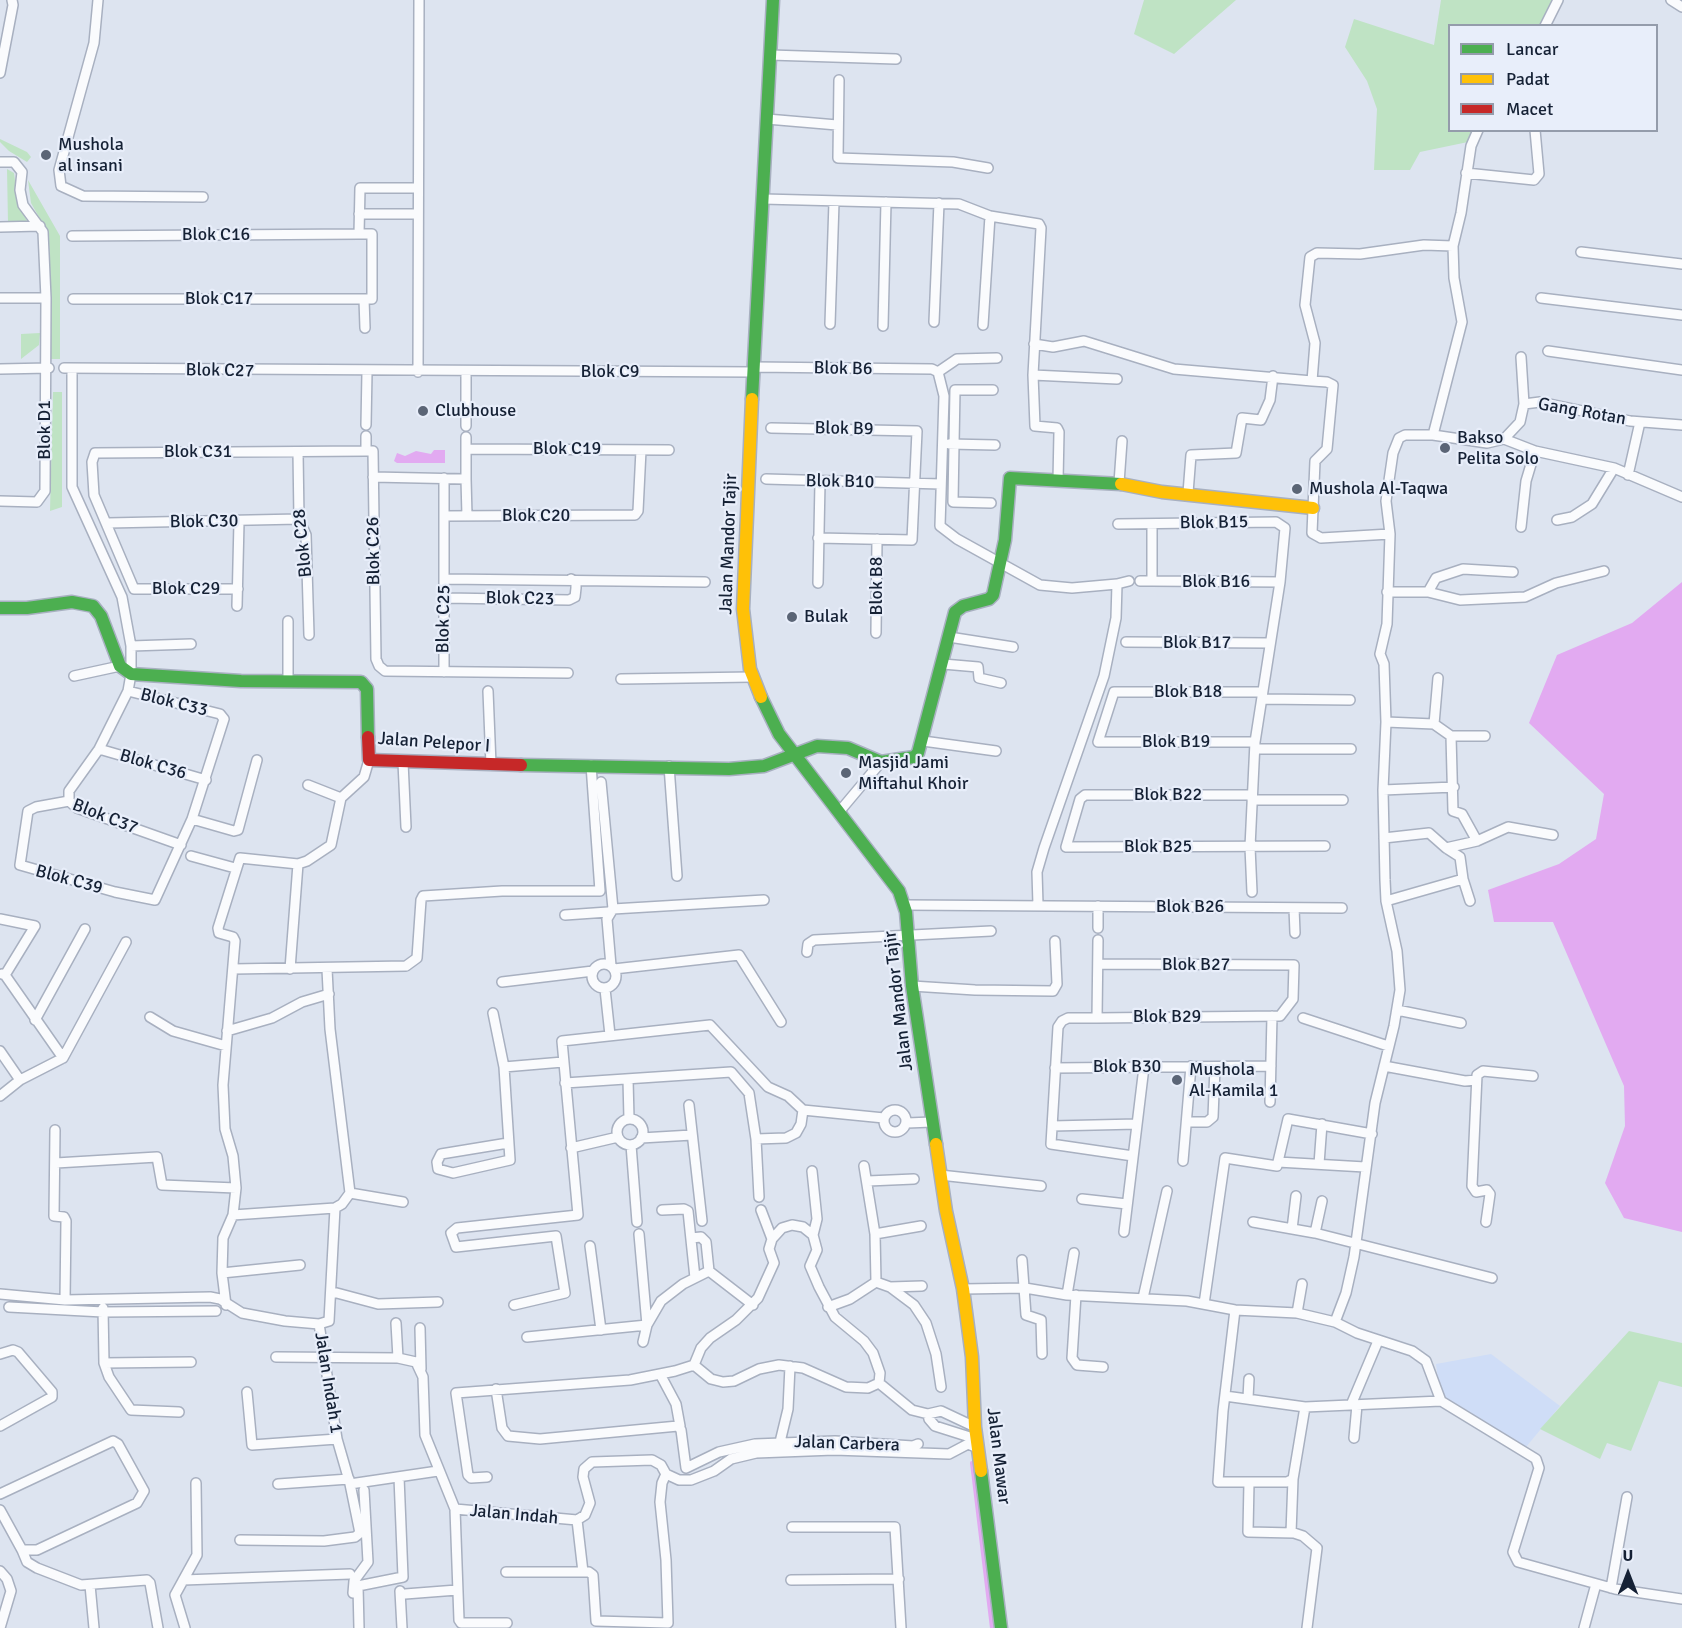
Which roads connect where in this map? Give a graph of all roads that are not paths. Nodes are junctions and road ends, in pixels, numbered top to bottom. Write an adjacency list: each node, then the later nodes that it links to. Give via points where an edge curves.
1 (98, 0): 21 (street, via 94,43 62,158 61,186 83,196)
2 (418, 0): 20 (street)
3 (773, 0): 9 (street, Jalan Mandor Tajir)
4 (1558, 0): 8 (street)
5 (1671, 0): 7 (street)
6 (13, 3): 11 (street)
7 (1682, 7)
8 (1546, 24)
9 (771, 55): 10 (street); 13 (street, Jalan Mandor Tajir)
10 (896, 58)
11 (0, 73)
12 (839, 80): 14 (street)
13 (767, 119): 14 (street); 22 (street, Jalan Mandor Tajir)
14 (837, 125): 18 (street, via 836,153 842,160 952,162)
15 (1477, 132): 19 (street)
16 (1534, 132): 19 (street, via 1537,178)
17 (0, 162): 29 (street, via 14,162 22,172 23,205)
18 (988, 168)
19 (1466, 173): 33 (street)
20 (417, 188): 26 (street, via 360,188); 27 (street)
21 (203, 197)
22 (763, 199): 23 (street); 53 (street, Jalan Mandor Tajir)
23 (834, 202): 24 (street); 43 (street)
24 (886, 202): 25 (street); 45 (street)
25 (939, 203): 28 (street, via 971,206); 42 (street)
26 (359, 214): 27 (street); 31 (street)
27 (417, 214): 57 (street)
28 (990, 216): 44 (street); 47 (street, via 1036,223 1041,228)
29 (40, 226): 30 (street); 36 (street, Blok D1)
30 (0, 227)
31 (359, 234): 32 (street, Blok C16); 40 (street, via 372,234 372,299)
32 (72, 236)
33 (1453, 246): 62 (street, via 1424,245 1360,254 1317,253 1310,257 1305,305 1315,343); 70 (street, via 1462,322)
34 (1581, 252): 35 (street)
35 (1682, 264)
36 (46, 297): 37 (street); 51 (street, Blok D1)
37 (0, 298)
38 (1541, 298): 41 (street)
39 (73, 299): 40 (street, Blok C17)
40 (364, 299): 46 (street)
41 (1682, 315)
42 (934, 322)
43 (830, 324)
44 (983, 325)
45 (883, 326)
46 (365, 328)
47 (1034, 344): 59 (street); 60 (street, via 1060,346 1084,340 1174,369)
48 (1548, 351): 54 (street)
49 (1521, 357): 64 (street)
50 (997, 358): 55 (street, via 957,359)
51 (48, 368): 52 (street); 97 (street, Blok D1, via 45,491 37,502)
52 (0, 369)
53 (754, 370): 55 (street, Blok B6); 58 (street, Blok C9); 145 (street, Jalan Mandor Tajir, via 743,579 745,629)
54 (1682, 370)
55 (935, 371): 75 (street, via 944,396)
56 (367, 372): 57 (street, Blok C27); 66 (street); 137 (street, Blok C27, via 68,369 72,488 122,597)
57 (418, 372): 58 (street, Blok C9)
58 (466, 372): 68 (street)
59 (1033, 375): 61 (street); 90 (street, via 1035,426 1057,428 1059,432)
60 (1273, 376): 62 (street); 95 (street, via 1270,400 1261,420 1240,420 1236,453 1191,455)
61 (1117, 379)
62 (1312, 381): 99 (street, via 1333,385 1327,449 1315,461)
63 (993, 390): 76 (street, via 955,390)
64 (1524, 404): 65 (street, Gang Rotan, via 1540,402); 73 (street, Gang Rotan, via 1520,422)
65 (1640, 422): 67 (street, Gang Rotan); 85 (street)
66 (366, 425)
67 (1682, 425)
68 (466, 426)
69 (771, 428): 92 (street, Blok B9, via 917,431)
70 (1433, 435): 73 (street, via 1487,443); 109 (street, via 1405,435 1398,441 1386,501)
71 (366, 436): 81 (street)
72 (466, 437): 78 (street)
73 (1504, 439): 82 (street)
74 (1122, 441): 94 (street)
75 (942, 444): 76 (street); 93 (street)
76 (954, 444): 77 (street); 98 (street, via 953,502)
77 (995, 445)
78 (466, 449): 79 (street, Blok C19); 88 (street)
79 (641, 450): 80 (street, Blok C19); 101 (street, Blok C20, via 638,511 627,517)
80 (669, 450)
81 (366, 451): 83 (street, Blok C31); 86 (street, Blok C26, via 373,451)
82 (1535, 451): 84 (street); 108 (street, via 1526,481)
83 (298, 452): 102 (street, Blok C28); 105 (street, Blok C31, via 98,452 92,457 94,495)
84 (1614, 468): 85 (street); 103 (street, via 1592,504 1572,517)
85 (1628, 475): 96 (street)
86 (373, 477): 87 (street); 141 (street, Blok C26, via 376,658 385,671)
87 (444, 478): 88 (street); 100 (street, Blok C25)
88 (466, 479): 101 (street)
89 (766, 479): 91 (street, Blok B10)
90 (1058, 481): 94 (street); 112 (street, via 1010,478)
91 (820, 482): 92 (street, Blok B10); 110 (street)
92 (915, 483): 93 (street, Blok B10); 111 (street, Blok B8, via 912,540)
93 (941, 483): 112 (street, via 940,526)
94 (1119, 483): 95 (street)
95 (1188, 493): 99 (street)
96 (1682, 497)
97 (0, 501)
98 (991, 503)
99 (1313, 508): 109 (street, via 1312,533 1320,538)
100 (444, 516): 101 (street, Blok C20); 115 (street, Blok C25)
101 (467, 516)
102 (299, 519): 104 (street, Blok C30); 132 (street, Blok C28, via 306,535)
103 (1557, 520)
104 (239, 522): 105 (street, Blok C30); 124 (street)
105 (108, 523): 124 (street, Blok C29, via 134,589)
106 (1118, 524): 107 (street, Blok B15)
107 (1152, 524): 119 (street); 121 (street, Blok B15, via 1276,522 1284,528)
108 (1521, 527)
109 (1390, 534): 125 (street)
110 (818, 538): 111 (street, Blok B8); 122 (street)
111 (877, 539): 131 (street, Blok B8)
112 (1001, 562): 123 (street, via 1040,585 1072,588); 133 (street, via 993,595 955,612)
113 (1604, 571): 126 (street, via 1556,583 1525,597 1460,600)
114 (1513, 572): 126 (street, via 1445,573 1436,578)
115 (445, 579): 116 (street, Blok C23); 127 (street, Blok C25)
116 (571, 579): 120 (street, Blok C23); 127 (street, Blok C23, via 576,588 575,597 569,600)
117 (1129, 581): 123 (street)
118 (1140, 581): 119 (street, Blok B16)
119 (1152, 581): 121 (street, Blok B16)
120 (705, 582)
121 (1280, 582): 135 (street)
122 (818, 583)
123 (1117, 584): 203 (street, via 1116,618 1104,676 1039,864)
124 (237, 589): 128 (street)
125 (1387, 592): 126 (street); 154 (street, via 1387,624 1380,654 1384,664)
126 (1428, 592)
127 (445, 598): 141 (street, Blok C25)
128 (237, 606)
129 (0, 608): 140 (street, via 72,602 93,606 102,616)
130 (288, 621): 148 (street)
131 (876, 633)
132 (309, 635)
133 (949, 637): 138 (street); 139 (street)
134 (1126, 642): 135 (street, Blok B17)
135 (1269, 643): 152 (street)
136 (190, 644): 137 (street)
137 (131, 646): 143 (street)
138 (1013, 647)
139 (943, 664): 149 (street, via 978,667 979,678); 158 (street)
140 (120, 666): 143 (street); 144 (street)
141 (444, 672): 142 (street, Blok C25)
142 (568, 673)
143 (131, 674): 148 (street, Jalan Pelepor I); 151 (street)
144 (74, 676)
145 (753, 677): 147 (street); 164 (street, Jalan Mandor Tajir, via 768,716)
146 (1438, 678): 155 (street)
147 (621, 679)
148 (288, 680): 166 (street, Jalan Pelepor I, via 349,680 364,684 368,699)
149 (1001, 683)
150 (488, 690): 169 (street)
151 (128, 691): 161 (street); 172 (street, Blok C33, via 220,714 224,720)
152 (1262, 696): 153 (street, Blok B18); 159 (street, Blok B18, via 1114,692); 160 (street)
153 (1350, 700)
154 (1386, 722): 155 (street); 176 (street)
155 (1434, 724): 156 (street)
156 (1451, 736): 157 (street); 175 (street)
157 (1485, 736)
158 (923, 741): 163 (street); 168 (street, via 915,757)
159 (1098, 742): 160 (street, Blok B19)
160 (1255, 746): 162 (street, Blok B19); 177 (street)
161 (99, 749): 172 (street, Blok C36); 180 (street, via 69,791)
162 (1351, 749)
163 (996, 751)
164 (796, 754): 168 (street, Jalan Pelepor I, via 817,746 848,748); 171 (street, Jalan Pelepor I, via 748,768); 181 (street, Jalan Mandor Tajir)
165 (257, 760): 182 (street, via 240,827 234,831)
166 (369, 760): 167 (street, Jalan Pelepor I); 178 (street, via 364,777)
167 (404, 762): 169 (street, Jalan Pelepor I); 183 (street)
168 (881, 762): 181 (street)
169 (491, 765): 170 (street, Jalan Pelepor I)
170 (591, 765): 171 (street, Jalan Pelepor I); 223 (street, via 600,891 423,896 417,958 412,963)
171 (669, 765): 196 (street)
172 (206, 780): 182 (street)
173 (601, 782): 207 (street)
174 (308, 785): 178 (street)
175 (1454, 787): 176 (street); 186 (street, via 1453,811 1462,814)
176 (1383, 790): 185 (street)
177 (1252, 797): 179 (street, Blok B22); 189 (street, Blok B22, via 1085,795 1080,799); 190 (street)
178 (341, 798): 193 (street, via 331,845)
179 (1343, 800)
180 (69, 801): 187 (street, Blok C37, via 77,808); 194 (street, Blok C37, via 28,811)
181 (839, 812): 202 (street, Jalan Mandor Tajir, via 885,871)
182 (192, 819): 187 (street)
183 (406, 827)
184 (1553, 835): 186 (street, via 1511,827)
185 (1384, 838): 191 (street, via 1429,833); 200 (street)
186 (1477, 841): 191 (street)
187 (181, 845): 194 (street, Blok C39, via 155,900)
188 (1325, 846): 190 (street, Blok B25)
189 (1066, 847): 190 (street, Blok B25)
190 (1250, 847): 198 (street)
191 (1446, 848): 197 (street, via 1460,857)
192 (192, 856): 195 (street)
193 (298, 864): 195 (street, via 242,857); 222 (street)
194 (22, 865)
195 (235, 868): 221 (street, via 218,928 219,933 235,938)
196 (676, 876)
197 (1463, 879): 200 (street); 201 (street)
198 (1252, 892)
199 (764, 900): 207 (street)
200 (1386, 901): 230 (street, via 1400,974)
201 (1470, 901)
202 (904, 905): 203 (street, Blok B26); 214 (street, Jalan Mandor Tajir)
203 (1038, 905): 204 (street, Blok B26)
204 (1098, 906): 205 (street, Blok B26); 210 (street)
205 (1294, 908): 206 (street, Blok B26); 213 (street)
206 (1342, 908)
207 (611, 911): 208 (street); 220 (street)
208 (565, 915)
209 (0, 919): 225 (street, via 35,926)
210 (1098, 928)
211 (85, 929): 236 (street)
212 (991, 931): 214 (street)
213 (1294, 933)
214 (908, 934): 218 (street, via 814,940 808,944); 227 (street, Jalan Mandor Tajir)
215 (1055, 940): 227 (street, via 1057,984 1053,991)
216 (1098, 940): 219 (street)
217 (126, 942): 244 (street)
218 (807, 952)
219 (1098, 964): 232 (street, Blok B27, via 1294,965 1293,999 1280,1016); 234 (street)
220 (613, 968): 224 (street, via 603,964); 228 (street, via 615,982); 237 (street, via 739,955)
221 (233, 969): 222 (street); 239 (street)
222 (290, 969): 223 (street)
223 (327, 969): 229 (street)
224 (593, 971): 226 (street); 228 (street, via 594,983)
225 (2, 974): 236 (street)
226 (502, 982)
227 (912, 986): 266 (street, Jalan Mandor Tajir)
228 (605, 989): 240 (street)
229 (329, 994): 239 (street); 295 (street)
230 (1397, 1010): 238 (street); 242 (street)
231 (493, 1013): 249 (street)
232 (1272, 1016): 234 (street, Blok B29); 247 (street)
233 (150, 1017): 241 (street, via 173,1031)
234 (1097, 1018): 252 (street, Blok B29, via 1062,1021)
235 (1303, 1018): 242 (street)
236 (35, 1020): 244 (street)
237 (781, 1022)
238 (1461, 1023)
239 (228, 1031): 241 (street)
240 (610, 1035): 245 (street, via 561,1041); 258 (street, via 710,1025)
241 (226, 1046): 293 (street, via 224,1114)
242 (1388, 1046): 248 (street)
243 (0, 1051): 255 (street)
244 (63, 1058): 255 (street)
245 (563, 1062): 249 (street); 257 (street)
246 (1191, 1066): 250 (street, Blok B30); 251 (street, Blok B30); 267 (street)
247 (1271, 1066): 251 (street, Blok B30); 261 (street)
248 (1384, 1066): 256 (street); 273 (street)
249 (504, 1067): 278 (street)
250 (1144, 1067): 252 (street, Blok B30); 269 (street)
251 (1215, 1067): 267 (street, via 1212,1117 1207,1122)
252 (1055, 1068): 271 (street)
253 (1533, 1076): 256 (street, via 1483,1071)
254 (628, 1079): 257 (street); 259 (street, via 728,1071); 265 (street)
255 (20, 1080): 260 (street)
256 (1476, 1080): 310 (street, via 1472,1186 1476,1192 1487,1190 1490,1194)
257 (565, 1083): 280 (street)
258 (768, 1088): 259 (street); 263 (street, via 789,1096)
259 (749, 1093): 277 (street)
260 (0, 1096)
261 (1270, 1102)
262 (689, 1105): 274 (street)
263 (802, 1110): 264 (street); 277 (street, via 801,1124 786,1138)
264 (884, 1118): 268 (street, via 891,1131 899,1131); 268 (street, via 889,1111 900,1110)
265 (629, 1119): 275 (street, via 619,1125); 276 (street, via 641,1125)
266 (933, 1122): 268 (street); 289 (street, Jalan Mandor Tajir)
267 (1186, 1122): 282 (street)
268 (907, 1123)
269 (1137, 1124): 271 (street); 281 (street)
270 (1322, 1124): 273 (street); 283 (street, via 1288,1119); 285 (street)
271 (1052, 1126): 281 (street, via 1051,1144)
272 (55, 1130): 284 (street)
273 (1372, 1134): 287 (street)
274 (692, 1135): 276 (street); 307 (street)
275 (618, 1137): 279 (street); 280 (street)
276 (641, 1138): 279 (street)
277 (756, 1139): 297 (street)
278 (508, 1143): 278 (street, via 441,1154 438,1169 453,1173 508,1162)
279 (631, 1145): 308 (street)
280 (571, 1148): 306 (street, via 578,1215)
281 (1133, 1156): 301 (street)
282 (1183, 1161)
283 (1278, 1162): 285 (street); 343 (street, via 1271,1166 1223,1159)
284 (56, 1163): 293 (street, via 157,1157 162,1185); 340 (street, via 54,1216 66,1221)
285 (1319, 1164): 287 (street)
286 (864, 1166): 291 (street)
287 (1365, 1167): 321 (street)
288 (812, 1171): 317 (street, via 817,1219)
289 (940, 1175): 292 (street); 335 (street, Jalan Mandor Tajir)
290 (914, 1179): 291 (street)
291 (867, 1181): 316 (street)
292 (1041, 1186)
293 (236, 1188): 305 (street)
294 (1167, 1191): 339 (street)
295 (350, 1193): 300 (street); 302 (street)
296 (1296, 1196): 312 (street)
297 (759, 1197)
298 (1082, 1199): 301 (street)
299 (1322, 1201): 314 (street)
300 (403, 1202)
301 (1127, 1204): 313 (street)
302 (335, 1208): 305 (street); 336 (street)
303 (663, 1210): 319 (street, via 687,1210)
304 (761, 1210): 320 (street)
305 (233, 1215): 327 (street, via 223,1238)
306 (554, 1218): 318 (street); 318 (street, via 457,1228 452,1239 456,1247)
307 (702, 1221)
308 (638, 1222)
309 (1253, 1222): 312 (street)
310 (1486, 1222)
311 (921, 1226): 316 (street)
312 (1292, 1229): 314 (street)
313 (1124, 1232)
314 (1315, 1233): 321 (street)
315 (639, 1234): 356 (street)
316 (875, 1234): 330 (street)
317 (813, 1235): 320 (street, via 792,1225 782,1228); 348 (street, via 817,1250 810,1266)
318 (556, 1236): 345 (street, via 565,1293)
319 (691, 1238): 326 (street, via 701,1237 706,1242); 328 (street)
320 (772, 1239): 346 (street, via 769,1249 774,1263)
321 (1356, 1243): 329 (street); 353 (street, via 1346,1293)
322 (590, 1246): 358 (street)
323 (1074, 1253): 338 (street)
324 (1022, 1260): 334 (street)
325 (300, 1265): 327 (street)
326 (709, 1271): 328 (street); 346 (street)
327 (222, 1272): 344 (street)
328 (694, 1278): 356 (street, via 668,1294)
329 (1492, 1278)
330 (876, 1282): 333 (street); 348 (street, via 850,1299)
331 (1302, 1284): 352 (street)
332 (922, 1286): 333 (street)
333 (890, 1287): 376 (street, via 914,1305 926,1323)
334 (1025, 1288): 335 (street); 338 (street); 363 (street, via 1026,1315 1041,1320)
335 (963, 1289): 388 (street, Jalan Mawar, via 972,1357)
336 (333, 1292): 342 (street, via 378,1304); 355 (street, via 331,1319)
337 (0, 1294): 340 (street, Jalan Indah 1)
338 (1071, 1295): 339 (street); 371 (street, via 1072,1358 1077,1365)
339 (1143, 1298): 343 (street)
340 (65, 1300): 341 (street, Jalan Indah 1)
341 (104, 1300): 344 (street, Jalan Indah 1, via 210,1297); 351 (street)
342 (438, 1302)
343 (1204, 1304): 349 (street)
344 (226, 1305): 355 (street, Jalan Indah 1, via 242,1313)
345 (514, 1305)
346 (753, 1305): 369 (street, via 710,1338)
347 (9, 1307): 351 (street)
348 (828, 1307): 375 (street, via 873,1353)
349 (1235, 1310): 352 (street); 379 (street)
350 (216, 1311): 351 (street)
351 (103, 1312): 368 (street)
352 (1297, 1313): 353 (street)
353 (1335, 1322): 360 (street)
354 (396, 1323): 365 (street)
355 (319, 1324): 366 (street, Jalan Indah 1)
356 (647, 1325): 358 (street); 361 (street)
357 (420, 1328): 372 (street, Jalan Indah)
358 (601, 1329): 359 (street)
359 (527, 1337)
360 (1378, 1341): 381 (street, via 1426,1361); 382 (street)
361 (643, 1342)
362 (0, 1354): 386 (street, via 18,1352 52,1392 52,1397)
363 (1042, 1354)
364 (276, 1357): 366 (street)
365 (398, 1358): 366 (street); 372 (street, via 416,1362)
366 (325, 1359): 390 (street, Jalan Indah 1)
367 (191, 1362): 368 (street)
368 (104, 1363): 384 (street, via 131,1410)
369 (694, 1365): 370 (street, via 711,1379 723,1382 769,1366); 373 (street)
370 (790, 1366): 375 (street, via 846,1387 868,1388); 391 (street, Jalan Carbera, via 788,1409)
371 (1103, 1367)
372 (421, 1369): 393 (street, Jalan Indah, via 424,1435)
373 (660, 1374): 377 (street, via 630,1380); 387 (street, via 676,1404)
374 (1249, 1379): 380 (street)
375 (879, 1383): 385 (street, via 912,1410)
376 (941, 1387)
377 (496, 1389): 387 (street, via 502,1428 515,1438); 396 (street, via 455,1395 468,1475)
378 (247, 1392): 390 (street, via 252,1445)
379 (1225, 1396): 380 (street); 399 (street, via 1218,1482)
380 (1248, 1398): 383 (street)
381 (1441, 1401): 382 (street); 421 (street, via 1536,1459 1539,1468 1513,1552 1518,1562)
382 (1354, 1405): 383 (street); 389 (street)
383 (1305, 1407): 397 (street)
384 (179, 1412)
385 (928, 1414): 388 (street, via 941,1411); 388 (street, via 935,1426)
386 (0, 1426)
387 (680, 1426): 391 (street, via 686,1468 730,1449)
388 (976, 1438): 394 (street, Jalan Indah, via 949,1454 834,1450 756,1453 731,1459 692,1480); 435 (street, Jalan Mawar)
389 (1354, 1438)
390 (337, 1439): 398 (street, Jalan Indah 1)
391 (780, 1442): 392 (street, Jalan Carbera)
392 (918, 1444)
393 (438, 1471): 395 (street); 405 (street, Jalan Indah)
394 (666, 1474): 407 (street, Jalan Indah, via 652,1460 592,1462 584,1469 583,1477 590,1503 585,1515); 416 (street, via 660,1502 668,1623 596,1621 593,1575)
395 (399, 1477): 398 (street); 432 (street, via 403,1577 358,1586)
396 (487, 1477)
397 (1293, 1479): 399 (street); 409 (street)
398 (349, 1482): 401 (street); 410 (street, Jalan Indah 1, via 360,1530 355,1537 324,1541)
399 (1249, 1482): 409 (street, via 1248,1532)
400 (196, 1483): 419 (street, via 197,1554)
401 (278, 1484)
402 (364, 1490): 431 (street, via 368,1562 354,1581)
403 (0, 1494): 412 (street, via 108,1442 118,1444 144,1491 143,1497 138,1503)
404 (1627, 1497): 423 (street)
405 (455, 1509): 407 (street, Jalan Indah); 424 (street)
406 (0, 1510): 411 (street)
407 (577, 1520): 416 (street)
408 (792, 1527): 418 (street, via 890,1525 897,1531)
409 (1291, 1533): 436 (street, via 1303,1536 1317,1548)
410 (240, 1540)
411 (22, 1550): 412 (street); 413 (street, via 27,1562)
412 (37, 1550): 413 (street)
413 (37, 1568): 422 (street)
414 (0, 1571): 427 (street, via 10,1591)
415 (506, 1572): 416 (street)
416 (583, 1572)
417 (350, 1574): 419 (street)
418 (899, 1579): 420 (street); 434 (street)
419 (183, 1580): 430 (street, via 175,1595)
420 (791, 1580)
421 (1596, 1584): 423 (street); 437 (street)
422 (90, 1585): 428 (street); 429 (street, via 147,1580)
423 (1611, 1588): 425 (street)
424 (457, 1590): 426 (street, via 461,1623); 433 (street, via 403,1593)
425 (1682, 1599)
426 (507, 1623)
427 (0, 1628)
428 (94, 1628)
429 (158, 1628)
430 (185, 1628)
431 (354, 1628)
432 (359, 1628)
433 (402, 1628)
434 (901, 1628)
435 (1002, 1628)
436 (1307, 1628)
437 (1584, 1628)

